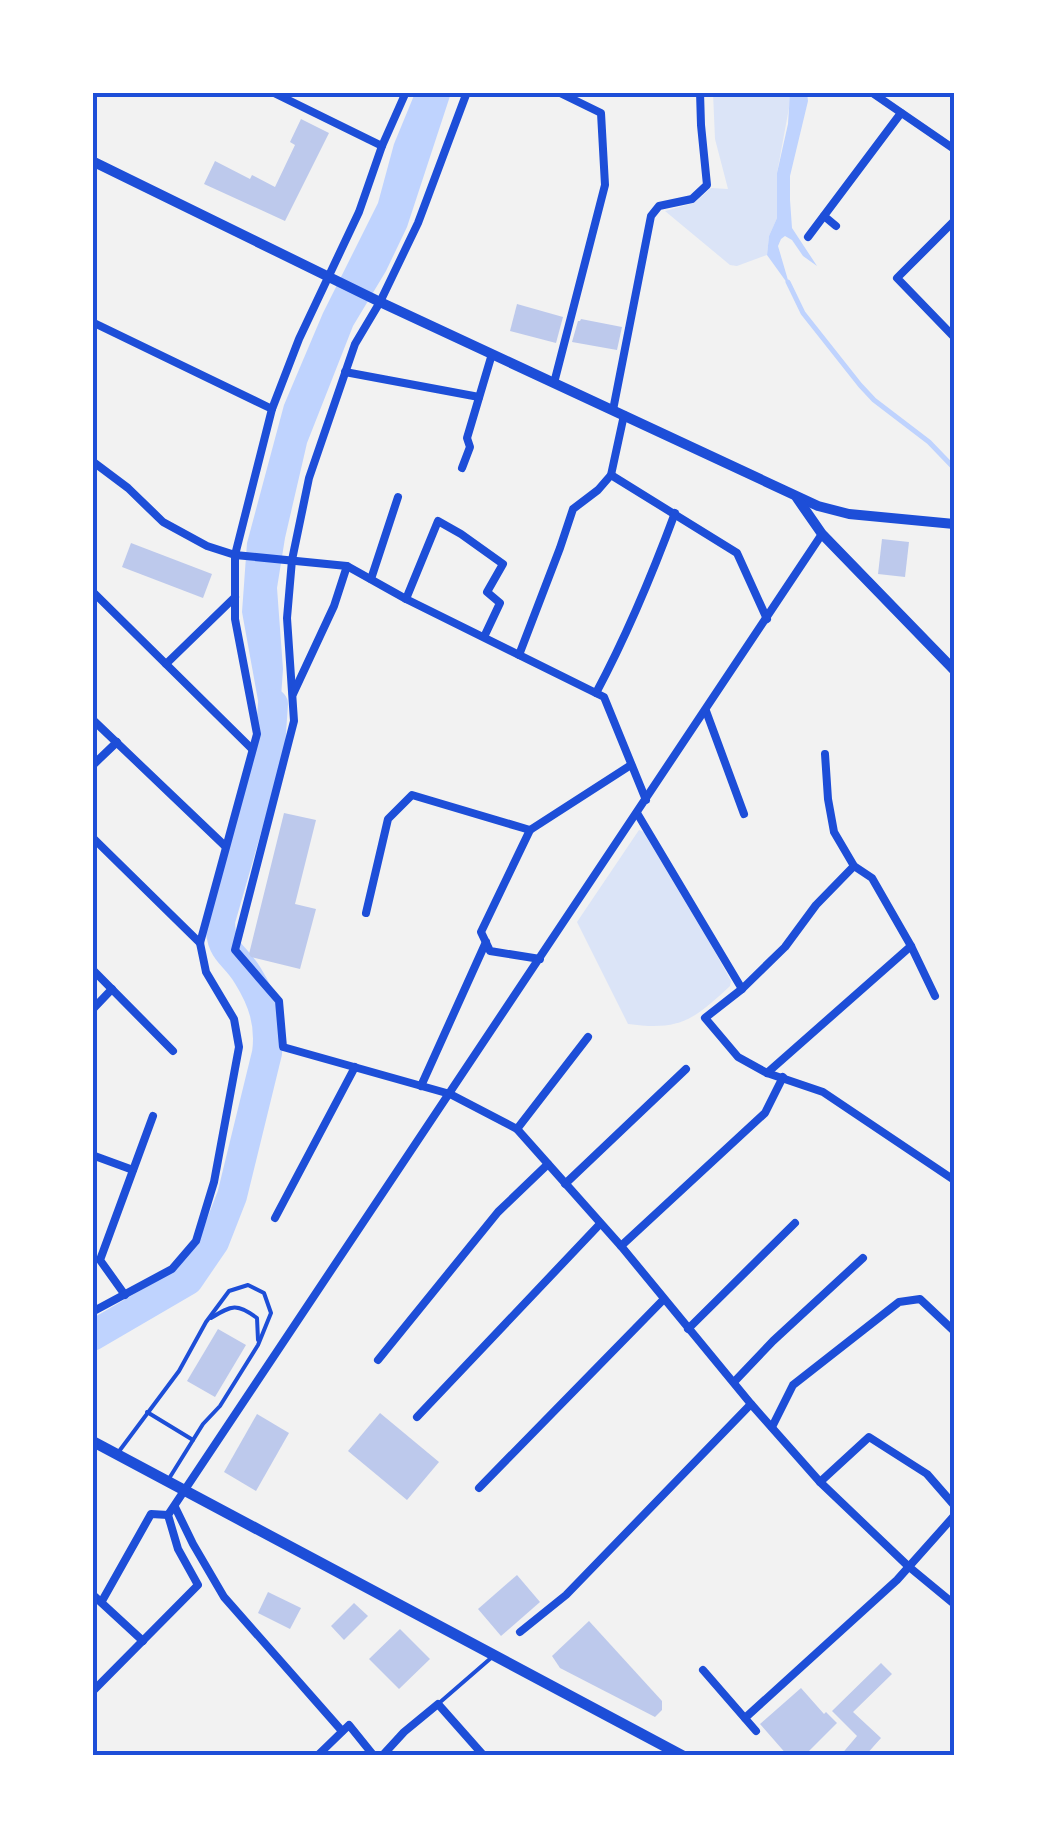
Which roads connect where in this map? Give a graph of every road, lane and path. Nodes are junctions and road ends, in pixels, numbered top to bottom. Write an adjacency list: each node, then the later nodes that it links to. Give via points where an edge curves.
1 (272, 92): 8 (street)
2 (406, 92): 8 (street)
3 (467, 92): 16 (street)
4 (558, 92): 21 (street, via 601,113 605,185)
5 (700, 92): 24 (street, via 707,185 651,216)
6 (871, 92): 7 (street)
7 (901, 113): 9 (street); 11 (street)
8 (382, 146): 15 (street)
9 (954, 150)
10 (92, 162): 15 (street)
11 (824, 216): 13 (street); 14 (street)
12 (954, 221): 18 (street, via 897,278)
13 (836, 226)
14 (808, 237)
15 (330, 277): 16 (street); 23 (street)
16 (380, 302): 19 (street); 20 (street)
17 (92, 322): 23 (street)
18 (952, 332)
19 (492, 354): 21 (street); 22 (street)
20 (344, 372): 22 (street); 34 (street, via 309,478)
21 (554, 383): 24 (street)
22 (479, 398): 26 (street)
23 (272, 410): 33 (street)
24 (618, 413): 27 (street); 29 (street)
25 (94, 465): 33 (street, via 163,522)
26 (462, 468)
27 (611, 474): 30 (street); 42 (street, via 573,509)
28 (398, 496): 36 (street)
29 (796, 497): 31 (street, via 833,511); 32 (street)
30 (675, 513): 40 (street, via 737,553); 45 (street)
31 (954, 524)
32 (822, 534): 40 (street); 44 (street)
33 (235, 556): 34 (street); 38 (street)
34 (292, 560): 35 (street); 46 (street, via 287,618)
35 (347, 566): 36 (street); 46 (street)
36 (371, 579): 39 (street)
37 (92, 592): 43 (street)
38 (235, 597): 43 (street); 50 (street, via 256,734)
39 (406, 599): 41 (street); 41 (street, via 438,521 503,564 488,592 500,603)
40 (767, 619): 47 (street)
41 (484, 637): 42 (street)
42 (518, 656): 45 (street)
43 (166, 664): 50 (street)
44 (954, 670)
45 (596, 693): 52 (street, via 604,697)
46 (293, 694): 73 (street, via 294,721 235,950 279,1001 283,1047)
47 (706, 711): 54 (street); 56 (street)
48 (92, 719): 49 (street)
49 (117, 742): 53 (street); 59 (street)
50 (252, 749): 59 (street)
51 (825, 754): 60 (street, via 834,832)
52 (630, 765): 54 (street); 57 (street)
53 (92, 766)
54 (646, 800): 55 (street)
55 (637, 813): 65 (street); 68 (street)
56 (744, 814)
57 (530, 830): 61 (street, via 412,795 388,819); 62 (street, via 481,932)
58 (92, 837): 63 (street)
59 (225, 846): 63 (street)
60 (854, 866): 64 (street, via 872,878); 68 (street)
61 (366, 912)
62 (486, 942): 65 (street, via 490,951); 77 (street)
63 (200, 943): 91 (street, via 206,972 234,1019 239,1047 214,1182 196,1241 172,1269)
64 (911, 946): 69 (street); 75 (street)
65 (540, 959): 78 (street)
66 (92, 969): 67 (street)
67 (112, 989): 70 (street); 72 (street)
68 (742, 989): 75 (street, via 705,1018 738,1057)
69 (935, 996)
70 (92, 1010)
71 (588, 1038): 80 (street)
72 (174, 1052)
73 (355, 1067): 77 (street); 86 (street)
74 (686, 1069): 85 (street)
75 (767, 1073): 76 (street)
76 (783, 1078): 84 (street, via 823,1092); 89 (street, via 766,1113)
77 (420, 1086): 78 (street)
78 (450, 1094): 80 (street); 110 (street)
79 (153, 1116): 83 (street)
80 (517, 1129): 82 (street)
81 (92, 1155): 83 (street)
82 (548, 1164): 85 (street); 98 (street, via 498,1212)
83 (133, 1170): 91 (street, via 100,1260)
84 (953, 1177)
85 (564, 1184): 88 (street)
86 (275, 1218)
87 (795, 1223): 95 (street)
88 (600, 1224): 89 (street); 102 (street)
89 (620, 1246): 92 (street)
90 (863, 1258): 99 (street)
91 (125, 1295): 93 (street)
92 (663, 1300): 95 (street); 109 (street)
93 (92, 1312)
94 (206, 1322): 97 (lane, via 242,1307 258,1318); 97 (lane, via 229,1291 248,1285 264,1293 271,1313); 101 (lane)
95 (688, 1329): 99 (street)
96 (954, 1331): 103 (street, via 920,1299 900,1302 793,1385)
97 (258, 1345): 104 (lane)
98 (378, 1360)
99 (734, 1382): 100 (street)
100 (751, 1404): 103 (street); 119 (street, via 566,1595)
101 (147, 1412): 104 (lane); 106 (lane)
102 (416, 1417)
103 (772, 1427): 108 (street)
104 (193, 1440): 107 (lane)
105 (92, 1441): 106 (main road)
106 (117, 1454): 107 (main road)
107 (168, 1481): 110 (main road)
108 (820, 1482): 111 (street, via 869,1437 927,1474); 115 (street)
109 (479, 1488)
110 (185, 1490): 112 (street); 121 (main road)
111 (954, 1505)
112 (175, 1506): 113 (street); 127 (street, via 224,1597)
113 (168, 1515): 117 (street, via 152,1514); 120 (street, via 198,1585)
114 (954, 1516): 115 (street)
115 (908, 1566): 118 (street); 125 (street)
116 (92, 1594): 117 (street)
117 (102, 1601): 120 (street)
118 (954, 1604)
119 (520, 1632)
120 (142, 1641): 123 (street)
121 (493, 1656): 124 (lane); 128 (main road)
122 (703, 1670): 125 (street)
123 (92, 1692)
124 (438, 1704): 131 (street); 132 (street)
125 (745, 1718): 126 (street)
126 (756, 1730)
127 (342, 1731): 129 (street); 130 (street, via 349,1725)
128 (679, 1755)
129 (316, 1756)
130 (374, 1756)
131 (382, 1756)
132 (484, 1756)

